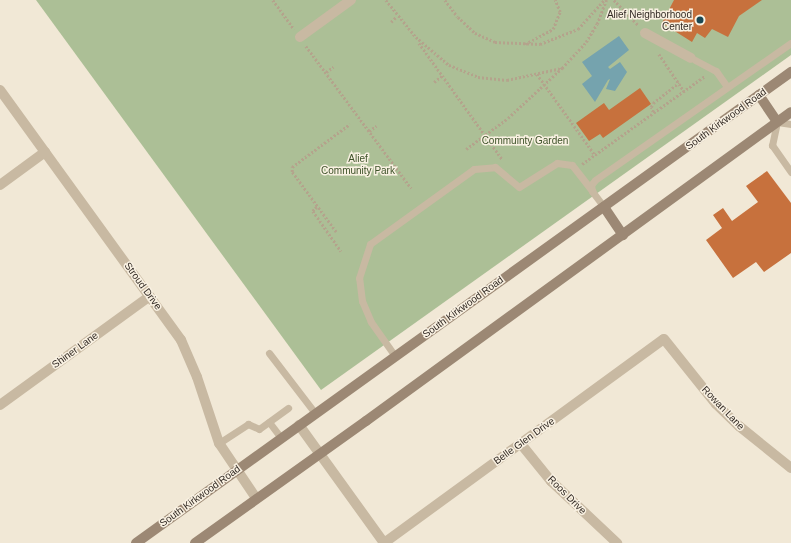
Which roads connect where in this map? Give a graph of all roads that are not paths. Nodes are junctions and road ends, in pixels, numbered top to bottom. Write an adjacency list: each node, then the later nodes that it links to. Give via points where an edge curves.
1 (351, 0): 3 (street)
2 (644, 32): 5 (street)
3 (300, 37)
4 (791, 43): 7 (lane)
5 (693, 59): 7 (lane, via 714,70)
6 (791, 72): 9 (main road, South Kirkwood Road)
7 (728, 87): 16 (lane, via 595,180 591,185)
8 (0, 90): 13 (street, Stroud Drive)
9 (759, 95): 11 (main road); 17 (main road, South Kirkwood Road)
10 (791, 112): 11 (main road)
11 (777, 122): 12 (lane); 14 (lane, via 772,145); 18 (main road)
12 (791, 124)
13 (45, 152): 15 (street); 19 (street, Stroud Drive)
14 (791, 172)
15 (0, 185)
16 (592, 191): 17 (lane); 22 (lane, via 572,166 557,164 519,187 495,167 474,169 370,244 359,278 362,301 371,322)
17 (604, 207): 18 (main road); 22 (main road, South Kirkwood Road)
18 (623, 235): 31 (main road)
19 (150, 296): 23 (street, Shiner Lane); 29 (street, Stroud Drive, via 181,340 197,377)
20 (664, 339): 30 (street, Belle Glen Drive); 32 (street, Rowan Lane, via 738,426)
21 (269, 353): 25 (lane)
22 (396, 356): 25 (main road, South Kirkwood Road)
23 (0, 405)
24 (288, 408): 26 (lane)
25 (315, 413): 27 (main road, South Kirkwood Road)
26 (269, 422): 28 (lane); 29 (lane, via 259,429 248,424)
27 (299, 425): 28 (main road, South Kirkwood Road); 31 (street)
28 (281, 438): 34 (main road, South Kirkwood Road)
29 (219, 443): 34 (street, Stroud Drive)
30 (521, 444): 38 (street, Belle Glen Drive); 39 (street, Roos Drive, via 552,481)
31 (319, 453): 35 (main road); 38 (street)
32 (787, 457): 33 (street, Rowan Lane)
33 (791, 468)
34 (236, 469): 35 (street, Stroud Drive); 36 (main road, South Kirkwood Road)
35 (256, 498): 37 (main road)
36 (136, 543)
37 (195, 543)
38 (384, 543)
39 (617, 543)

